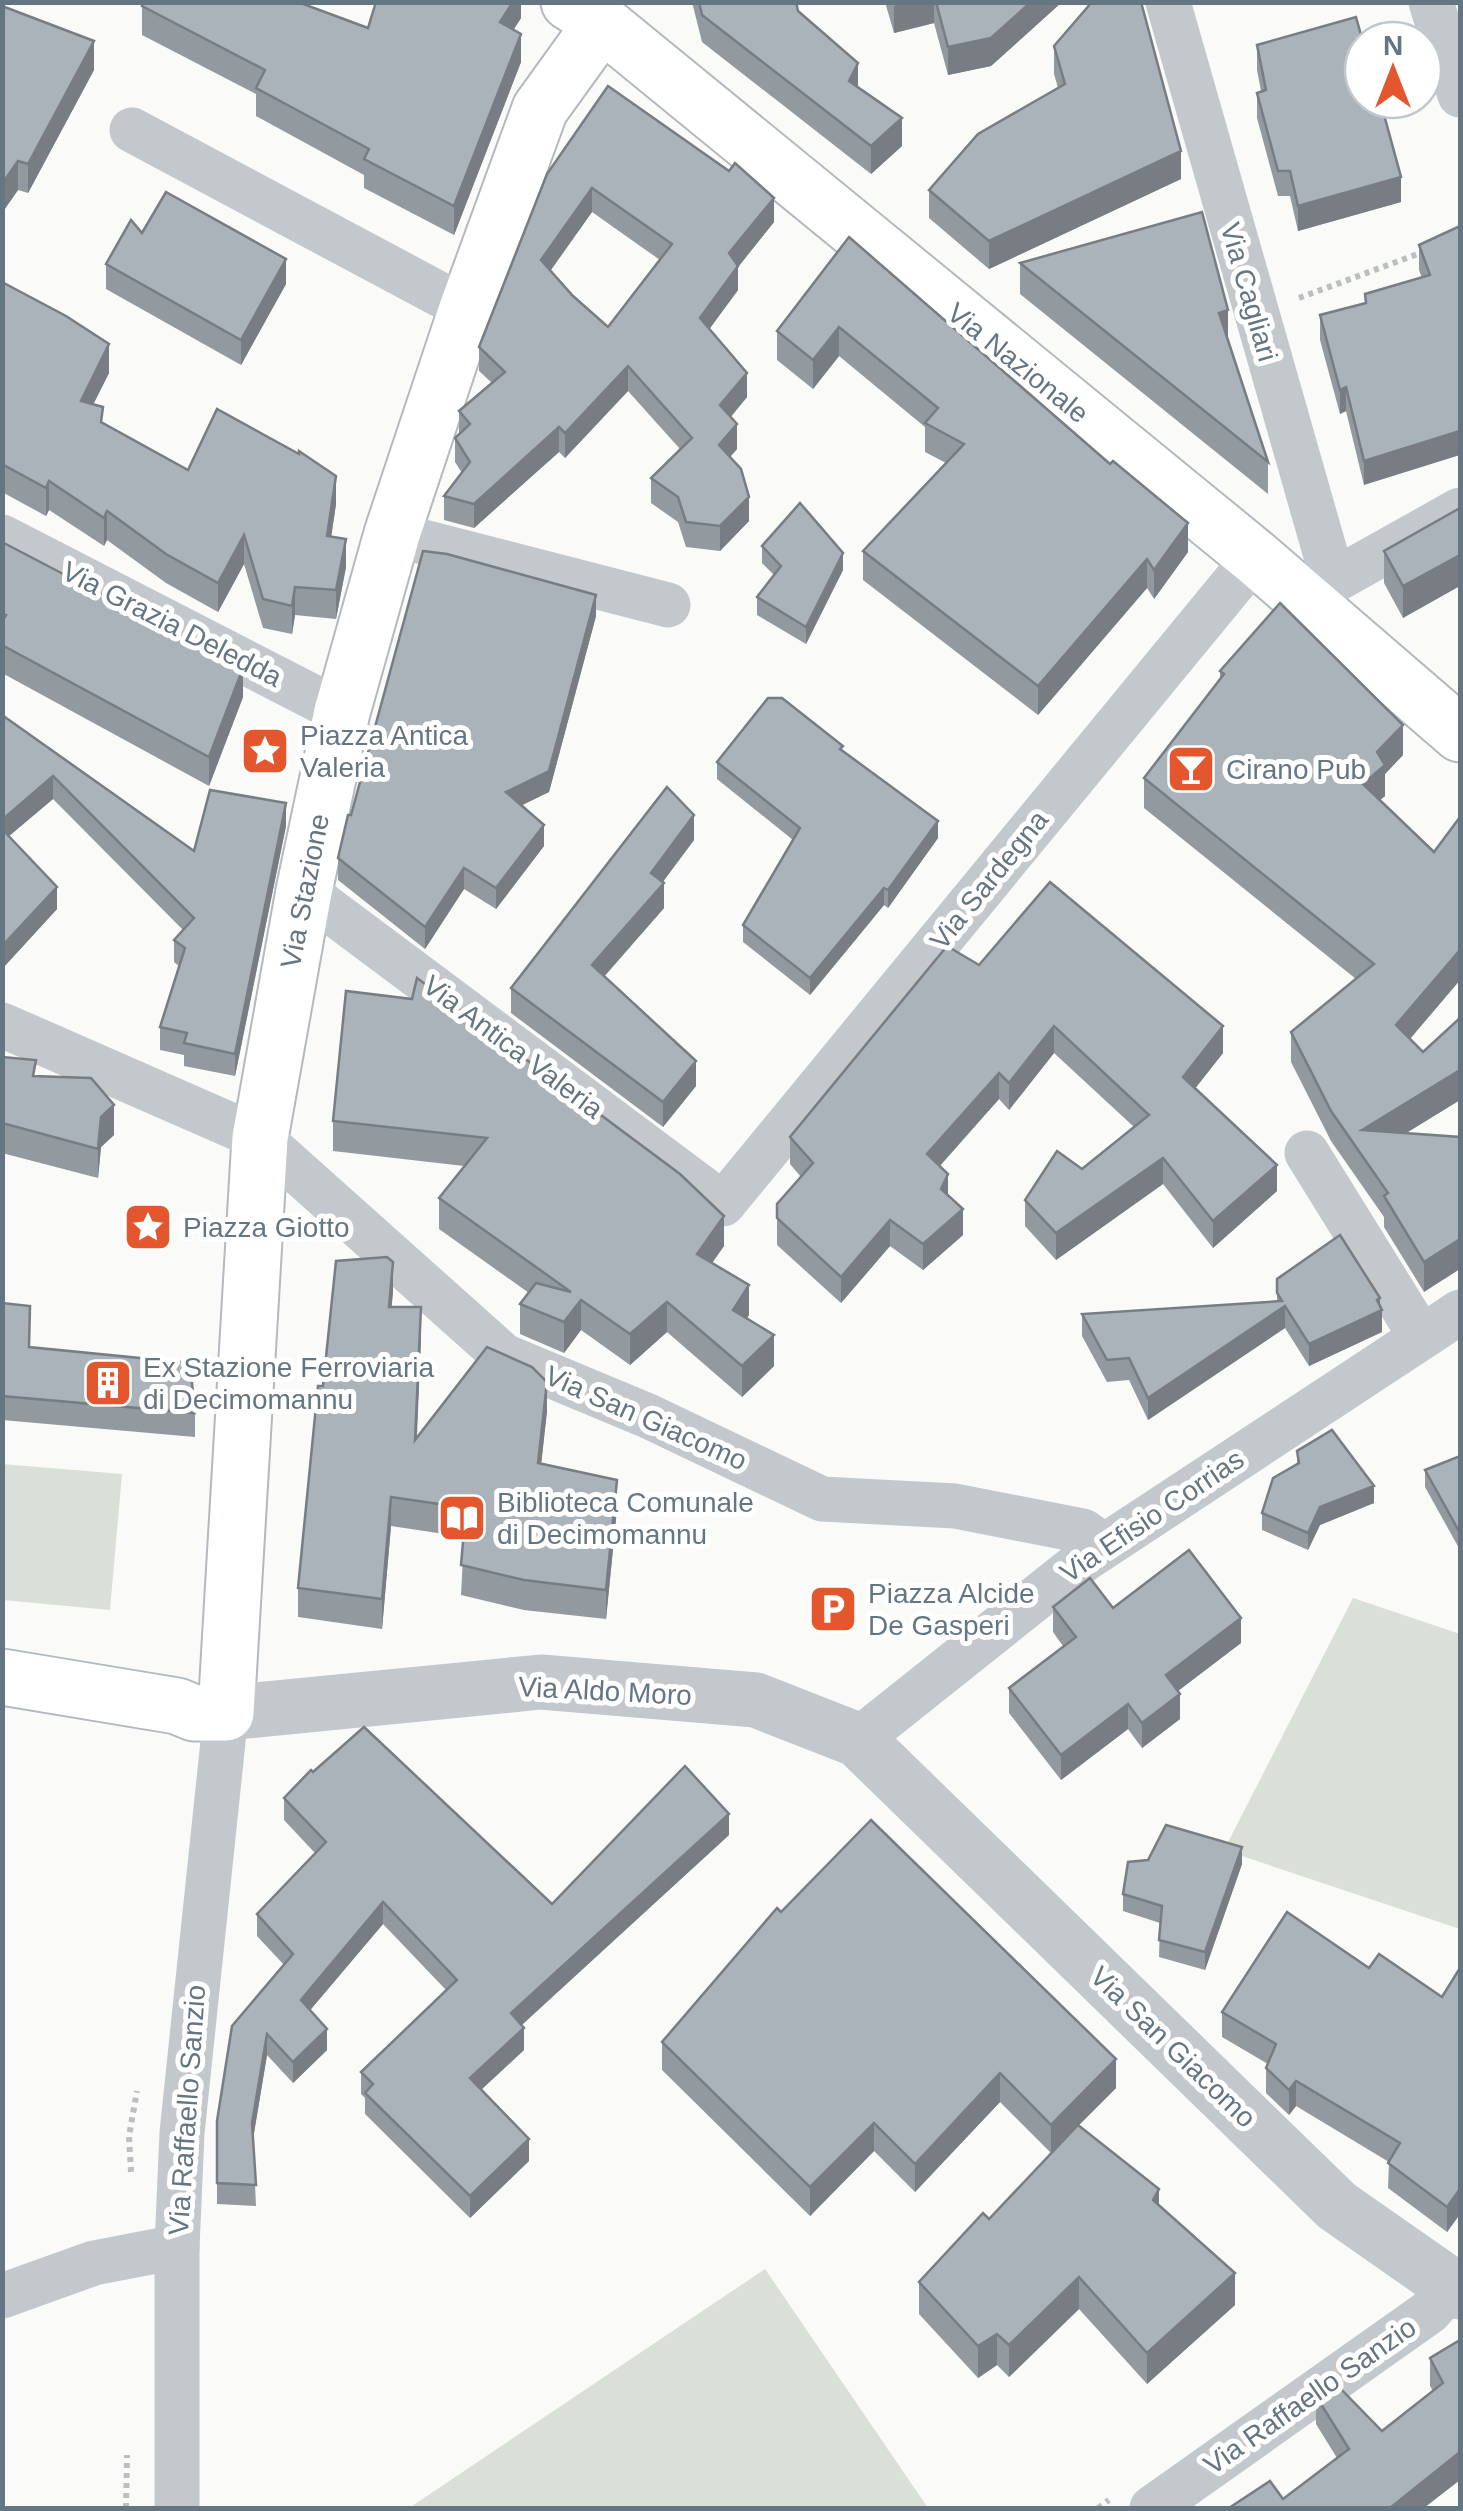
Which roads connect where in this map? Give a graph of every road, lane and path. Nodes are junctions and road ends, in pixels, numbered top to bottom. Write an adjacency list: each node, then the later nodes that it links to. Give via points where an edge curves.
1 (1168, 2): 8 (street, Via Cagliari)
2 (1431, 2): 4 (street)
3 (595, 9): 7 (main road, Via Stazione, via 540,109); 12 (main road, Via Nazionale)
4 (1460, 95)
5 (132, 130): 7 (street)
6 (1442, 246): 8 (path)
7 (467, 309): 10 (main road, Via Stazione)
8 (1255, 314): 13 (street, Via Cagliari)
9 (1460, 510): 13 (street)
10 (392, 534): 14 (street); 15 (main road, Via Stazione)
11 (2, 536): 15 (street, Via Grazia Deledda)
12 (1255, 557): 13 (main road, Via Nazionale); 21 (street, Via Sardegna)
13 (1319, 589): 16 (main road, Via Nazionale)
14 (668, 606)
15 (342, 712): 17 (main road, Via Stazione)
16 (1460, 734)
17 (304, 891): 19 (main road, Via Stazione); 21 (street, Via Antica Valeria)
18 (2, 1025): 19 (street, Via San Giacomo)
19 (260, 1138): 24 (street, Via San Giacomo, via 504,1356 822,1499 955,1506 1083,1532); 26 (main road, Via Stazione)
20 (1307, 1152): 23 (street)
21 (723, 1204)
22 (1460, 1312): 23 (street, Via Efisio Corrias)
23 (1422, 1338): 24 (street, Via Efisio Corrias)
24 (1104, 1546): 27 (street, Via Efisio Corrias)
25 (2, 1677): 26 (main road, via 194,1713)
26 (226, 1712): 27 (street, Via Aldo Moro, via 541,1682 756,1700); 28 (street, Via Raffaello Sanzio)
27 (858, 1740): 29 (street, Via San Giacomo, via 1337,2206)
28 (176, 2248): 30 (street, via 94,2263); 31 (street, Via Raffaello Sanzio)
29 (1458, 2284): 32 (street, Via Raffaello Sanzio)
30 (2, 2296)
31 (178, 2508)
32 (1152, 2508)

